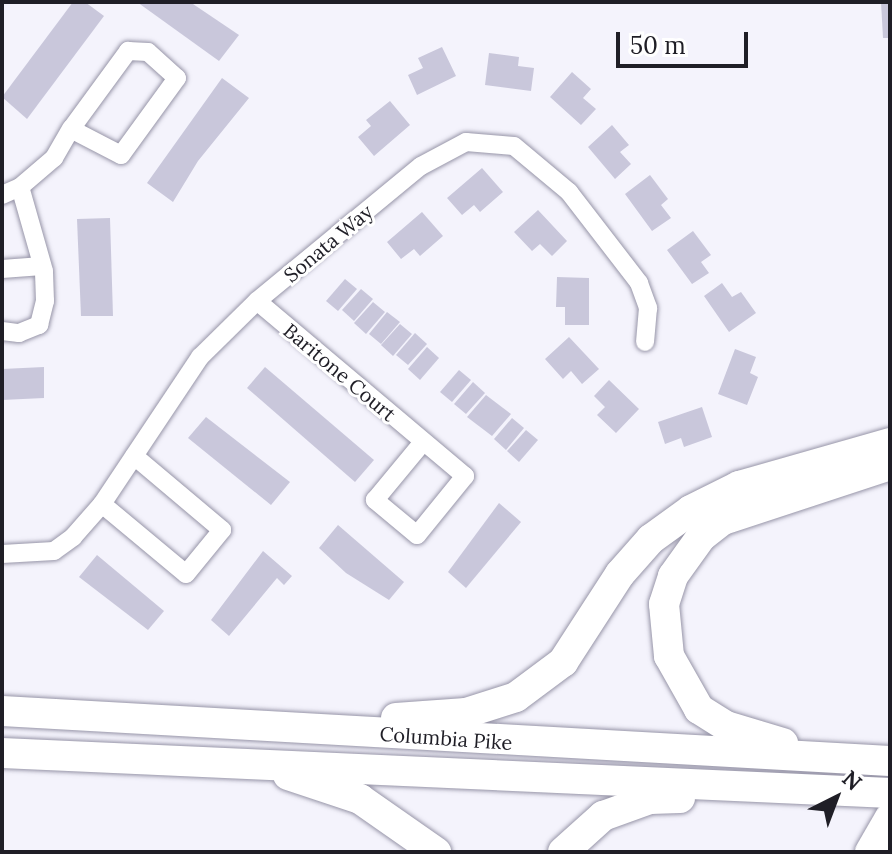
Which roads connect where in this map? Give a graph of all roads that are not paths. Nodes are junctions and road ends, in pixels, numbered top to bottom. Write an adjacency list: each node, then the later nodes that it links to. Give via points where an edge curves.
1 (71, 129): 1 (street, via 128,51 148,52 177,78 121,155); 2 (street, via 54,158)
2 (20, 187): 3 (street); 4 (street)
3 (2, 195)
4 (42, 266): 5 (street); 7 (street, via 45,301 39,325 19,333)
5 (2, 269)
6 (257, 301): 8 (street, Sonata Way, via 421,166 466,142 488,141 514,146 569,192 639,283 648,308); 9 (street, Baritone Court); 11 (street, Sonata Way, via 200,357)
7 (2, 331)
8 (645, 342)
9 (423, 442): 9 (street, Baritone Court, via 465,476 417,535 375,500)
10 (890, 443): 16 (main road, via 739,486 691,510 651,539 620,574 563,662 516,697 487,708 431,717)
11 (134, 456): 13 (street, Sonata Way); 13 (street, via 222,530 186,574)
12 (890, 465): 18 (main road, via 723,520 685,555 664,604 669,656 699,709 726,726)
13 (102, 504): 14 (street, Sonata Way, via 54,551)
14 (2, 554)
15 (2, 711): 16 (main road, Columbia Pike)
16 (205, 722): 18 (main road, Columbia Pike)
17 (2, 753): 19 (main road, Columbia Pike)
18 (879, 760)
19 (244, 762): 20 (main road, Columbia Pike); 23 (main road, via 360,799)
20 (845, 790): 21 (main road, Columbia Pike); 24 (main road, via 650,799 603,816)
21 (890, 793)
22 (890, 818): 25 (main road)
23 (436, 852)
24 (563, 852)
25 (870, 852)

